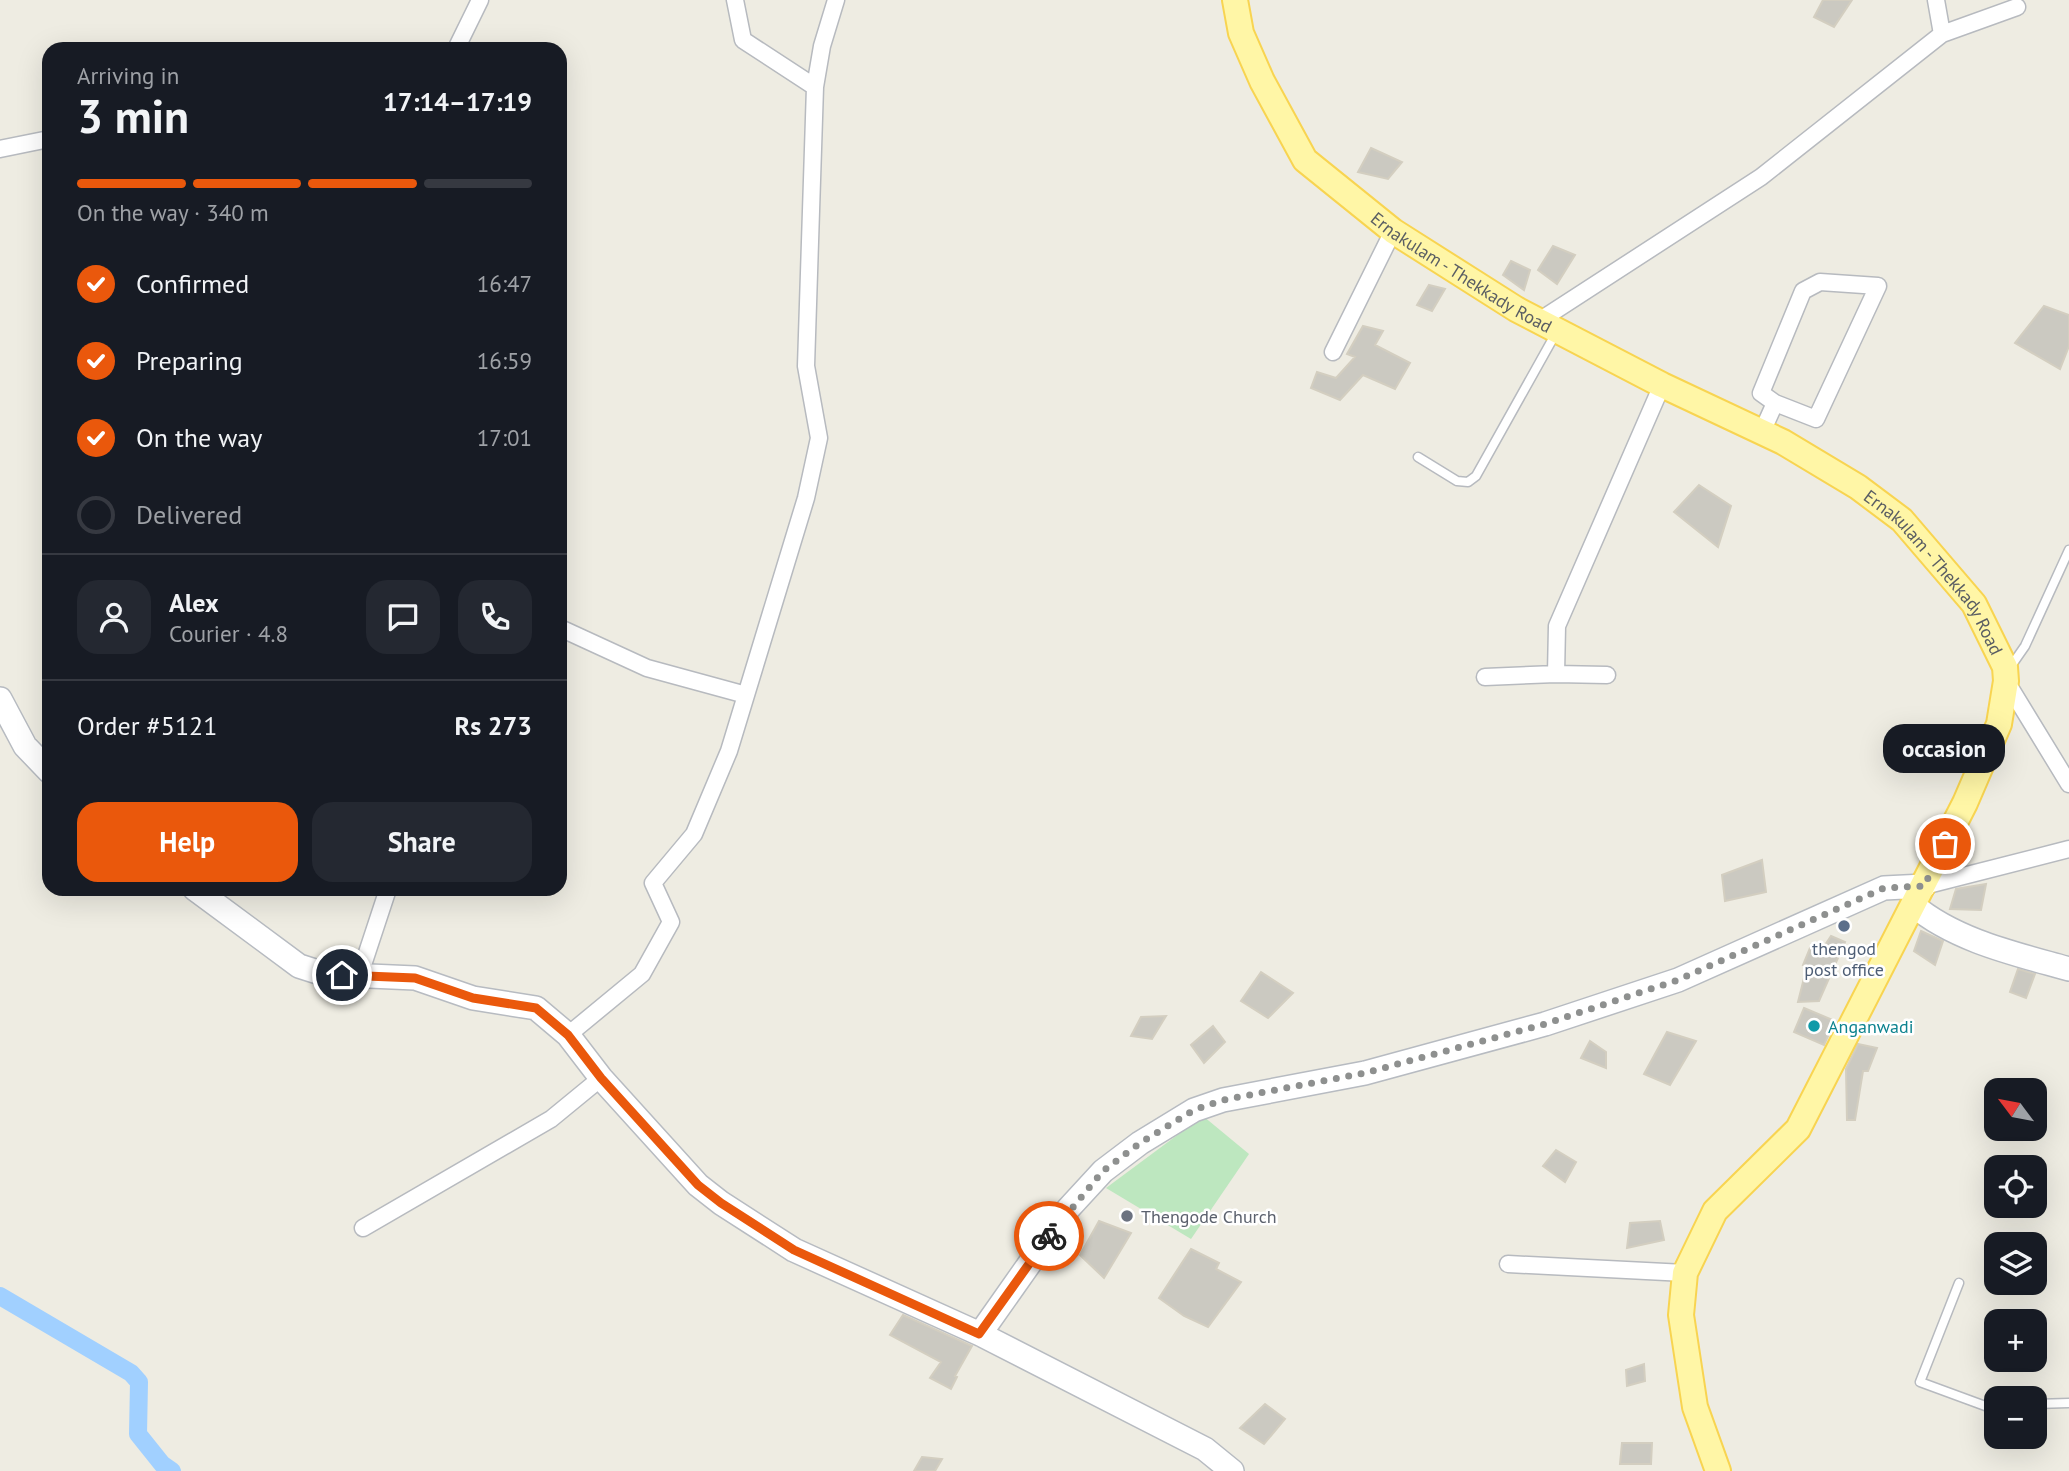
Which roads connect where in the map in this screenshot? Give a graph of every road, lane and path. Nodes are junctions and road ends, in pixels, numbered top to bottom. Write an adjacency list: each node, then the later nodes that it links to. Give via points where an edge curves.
1 (480, 0): 8 (street)
2 (735, 0): 9 (street, via 743,40)
3 (836, 0): 9 (street)
4 (1235, 0): 12 (main road, Ernakulam - Thekkady Road, via 1241,33 1305,160)
5 (1936, 0): 7 (street)
6 (2017, 7): 7 (street)
7 (1942, 34): 13 (street, via 1762,177)
8 (459, 42)
9 (815, 87): 25 (street, via 806,366 819,438 806,498)
10 (42, 140): 11 (street)
11 (0, 149)
12 (1393, 230): 13 (main road, Ernakulam - Thekkady Road); 14 (street)
13 (1548, 326): 15 (main road, Ernakulam - Thekkady Road); 18 (lane, via 1476,476 1468,482 1457,481)
14 (1334, 352)
15 (1662, 385): 17 (main road, Ernakulam - Thekkady Road); 21 (street, via 1557,626)
16 (1775, 403): 16 (street, via 1761,393 1803,292 1820,282 1878,286 1816,419); 17 (street)
17 (1762, 432): 24 (main road, Ernakulam - Thekkady Road, via 1858,487 1902,520 1973,604)
18 (1418, 457)
19 (2069, 551): 24 (lane)
20 (567, 631): 25 (street, via 647,668)
21 (1556, 674): 22 (street); 23 (street)
22 (1607, 675)
23 (1486, 677)
24 (2006, 678): 28 (street); 32 (main road, Ernakulam - Thekkady Road, via 1999,724)
25 (746, 695): 35 (street, via 729,751 694,834 653,883 671,922 642,974)
26 (0, 699): 27 (street, via 24,746)
27 (42, 764)
28 (2067, 773)
29 (2069, 849): 32 (street)
30 (204, 896): 34 (street, via 299,966 324,974)
31 (386, 896): 34 (street)
32 (1919, 896): 33 (street, via 1936,924); 39 (main road, Ernakulam - Thekkady Road, via 1798,1129 1715,1211); 41 (street, via 1884,888 1678,980 1545,1024 1365,1073 1223,1100 1194,1110 1103,1171 1068,1209)
33 (2069, 969)
34 (359, 976): 35 (street, via 415,978 473,998 536,1008)
35 (568, 1035): 36 (street)
36 (601, 1078): 37 (street, via 551,1119); 41 (street, via 698,1185 721,1203 794,1250)
37 (363, 1228)
38 (1507, 1264): 39 (street)
39 (1685, 1273): 46 (main road, Ernakulam - Thekkady Road, via 1681,1315 1695,1407)
40 (1959, 1283): 44 (lane, via 1920,1382)
41 (979, 1334): 45 (street, via 1205,1449)
42 (2069, 1403): 43 (lane)
43 (2047, 1404)
44 (1984, 1406)
45 (1232, 1471)
46 (1718, 1471)

